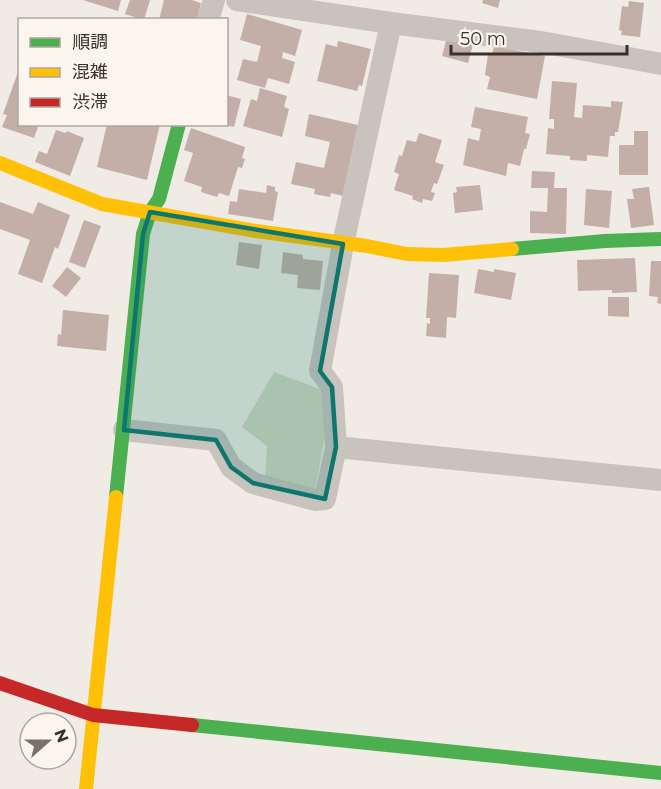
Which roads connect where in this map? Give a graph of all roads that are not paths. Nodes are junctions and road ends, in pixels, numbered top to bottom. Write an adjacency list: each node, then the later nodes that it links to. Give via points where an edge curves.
1 (214, 0): 3 (street)
2 (237, 0): 4 (street)
3 (209, 18)
4 (392, 23): 5 (street, via 541,42); 10 (street)
5 (661, 64)
6 (178, 126): 8 (street, via 159,199)
7 (0, 163): 8 (street, via 102,204)
8 (150, 212): 10 (street); 11 (street, via 143,234)
9 (661, 239): 10 (street, via 443,255)
10 (343, 244): 12 (street, via 320,371 332,387)
11 (124, 430): 12 (street, via 216,440 231,467 253,483 315,500 325,499); 15 (street)
12 (336, 447): 13 (street)
13 (661, 480)
14 (0, 683): 15 (street)
15 (93, 716): 16 (street); 17 (street)
16 (661, 773)
17 (86, 789)

